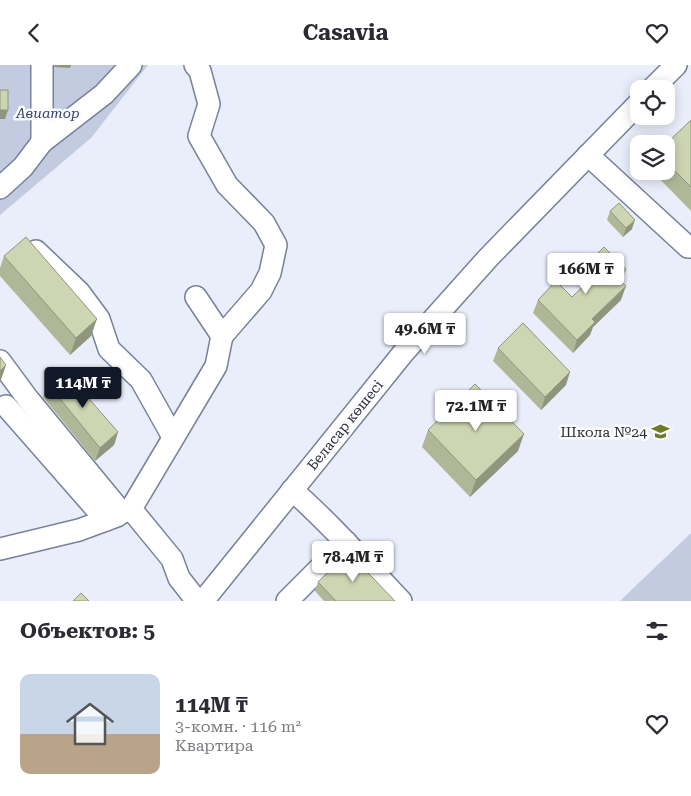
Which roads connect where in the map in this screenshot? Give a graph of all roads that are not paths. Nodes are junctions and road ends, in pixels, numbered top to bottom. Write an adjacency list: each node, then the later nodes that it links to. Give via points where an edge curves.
1 (42, 65): 7 (street)
2 (131, 65): 7 (street, via 104,94)
3 (195, 65): 13 (street, via 200,71 209,104 199,135 227,185 264,223 276,245 270,273 261,291)
4 (676, 65): 5 (street)
5 (661, 80)
6 (630, 112): 8 (street, Беласар көшесі)
7 (42, 142): 9 (street, via 23,167)
8 (588, 155): 10 (street); 17 (street, Беласар көшесі, via 488,257 404,352)
9 (0, 188)
10 (691, 247)
11 (36, 251): 16 (street, via 79,292 99,319 109,349 141,380)
12 (196, 297): 13 (street)
13 (222, 336): 16 (street, via 216,366)
14 (0, 361): 18 (street)
15 (6, 405): 18 (street)
16 (173, 437): 18 (street)
17 (292, 490): 19 (street); 22 (street, Беласар көшесі)
18 (119, 514): 20 (street, via 79,530); 21 (street, via 172,559 179,578)
19 (346, 542): 23 (street); 24 (street)
20 (0, 549)
21 (196, 601)
22 (203, 601)
23 (287, 601)
24 (400, 601)

